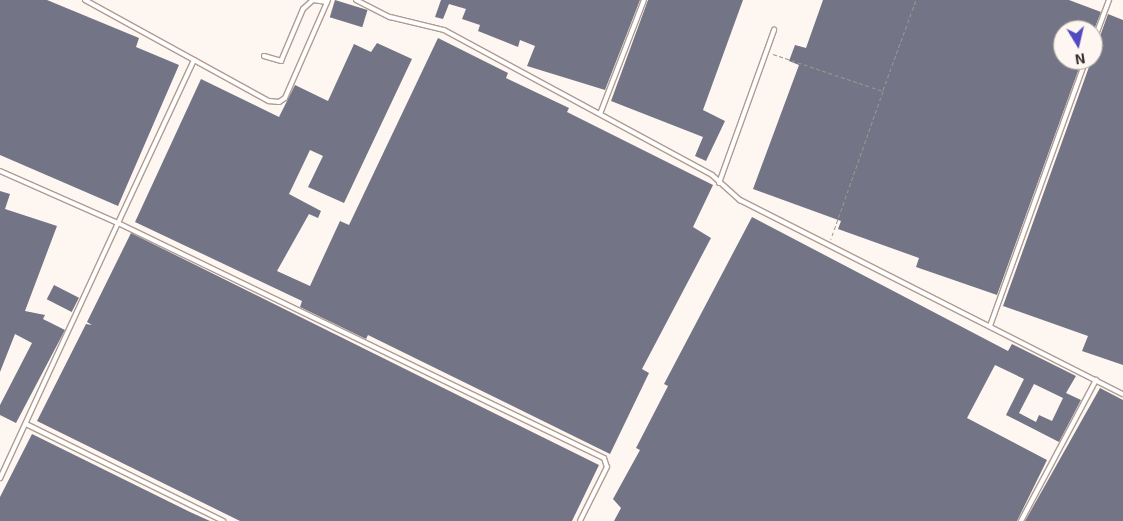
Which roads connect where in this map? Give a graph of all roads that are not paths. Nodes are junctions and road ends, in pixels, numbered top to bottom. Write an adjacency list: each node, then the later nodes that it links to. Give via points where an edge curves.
1 (85, 0): 9 (lane)
2 (356, 0): 11 (lane, via 390,17 444,30)
3 (644, 0): 11 (lane)
4 (1109, 0): 6 (lane)
5 (328, 1): 8 (lane, via 313,0 303,9 281,61); 9 (lane, via 285,98 279,102 269,101)
6 (1101, 20)
7 (774, 30): 13 (lane)
8 (264, 56)
9 (194, 60): 14 (lane)
10 (1082, 70): 15 (lane)
11 (600, 114): 13 (lane)
12 (0, 171): 14 (lane)
13 (719, 183): 15 (lane, via 740,200)
14 (118, 223): 18 (lane); 21 (lane, via 604,458 607,468)
15 (990, 326): 16 (lane)
16 (1096, 380): 17 (lane); 22 (lane)
17 (1123, 394)
18 (26, 424): 19 (lane); 20 (lane)
19 (0, 478)
20 (222, 521)
21 (580, 521)
22 (1021, 521)

